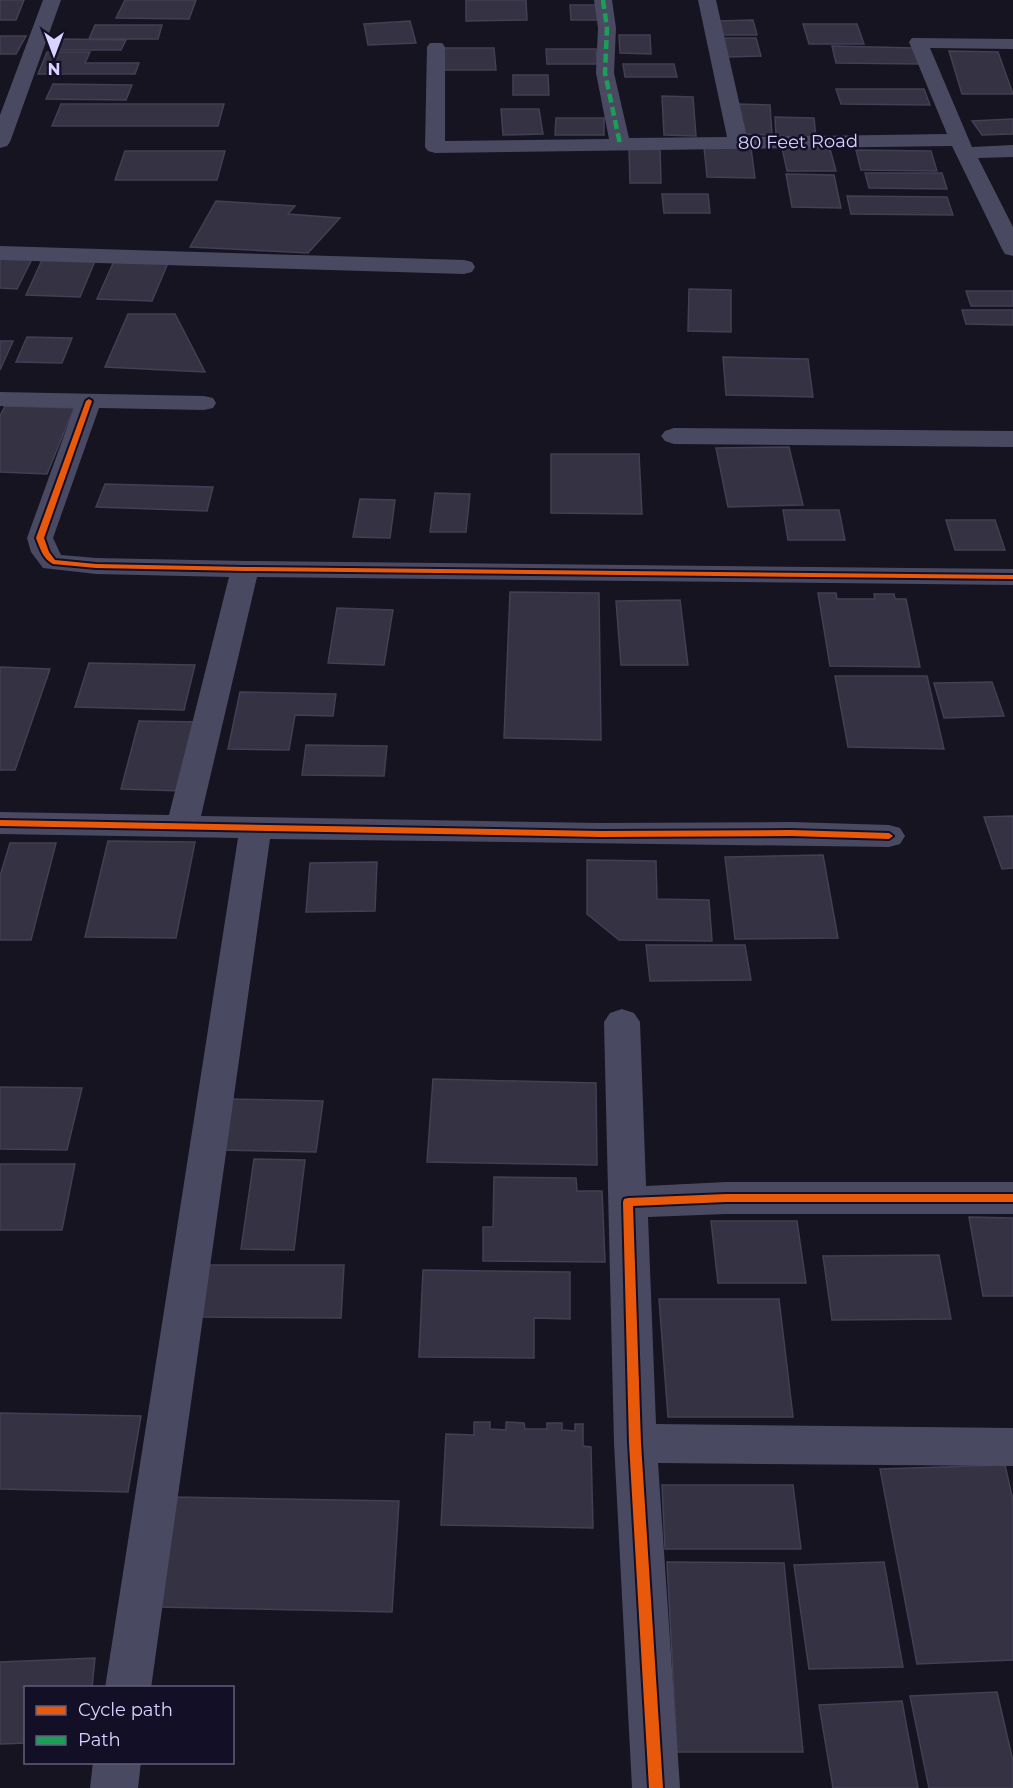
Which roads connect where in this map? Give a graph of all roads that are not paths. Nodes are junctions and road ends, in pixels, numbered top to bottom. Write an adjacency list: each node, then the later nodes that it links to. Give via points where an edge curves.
1 (52, 0): 6 (street)
2 (603, 0): 8 (street, via 607,28 605,73)
3 (707, 0): 7 (street)
4 (1013, 44): 9 (street, via 918,42)
5 (436, 47): 8 (street, 80 Feet Road, via 435,147)
6 (1, 138)
7 (738, 143): 8 (street, 80 Feet Road); 9 (street, 80 Feet Road)
8 (620, 144)
9 (962, 146): 10 (street, 80 Feet Road); 12 (street)
10 (1013, 151)
11 (1013, 201): 12 (street)
12 (990, 202): 13 (street)
13 (1013, 249)
14 (0, 253): 15 (street)
15 (464, 267)
16 (0, 399): 17 (street)
17 (89, 401): 18 (street); 21 (street, via 40,538 53,562)
18 (204, 403)
19 (674, 436): 20 (street)
20 (1013, 440)
21 (245, 569): 22 (street); 24 (street)
22 (1013, 577)
23 (0, 823): 24 (street)
24 (183, 826): 25 (street)
25 (256, 828): 26 (street); 32 (street)
26 (889, 836)
27 (622, 1022): 29 (street)
28 (1013, 1198): 29 (street)
29 (628, 1202): 30 (street)
30 (635, 1443): 31 (street); 35 (street)
31 (1013, 1447)
32 (128, 1686)
33 (117, 1764): 34 (street)
34 (114, 1788)
35 (656, 1788)

